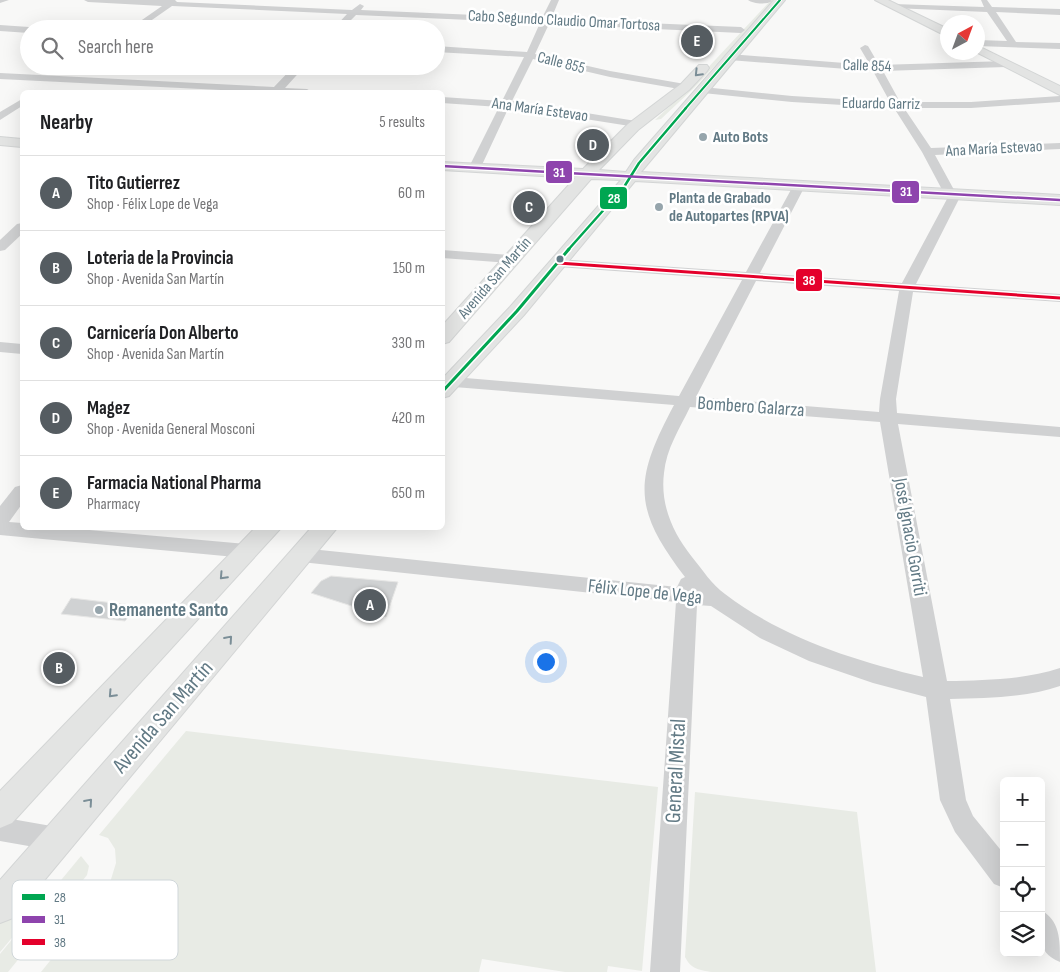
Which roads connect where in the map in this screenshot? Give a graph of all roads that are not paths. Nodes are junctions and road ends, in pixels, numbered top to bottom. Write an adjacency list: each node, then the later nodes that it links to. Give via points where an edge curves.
1 (4, 0): 10 (street)
2 (88, 0): 11 (street, Cabo Segundo Claudio Omar Tortosa)
3 (366, 0): 14 (street)
4 (555, 0): 18 (street)
5 (752, 0): 6 (street)
6 (768, 0): 21 (main road)
7 (780, 0): 30 (main road, Avenida San Martín)
8 (880, 0): 12 (main road)
9 (983, 0): 13 (street)
10 (0, 2)
11 (173, 2): 14 (street, Cabo Segundo Claudio Omar Tortosa); 16 (street)
12 (893, 6): 13 (street); 22 (main road)
13 (989, 9): 15 (street); 24 (street)
14 (354, 12): 17 (street); 18 (street, Cabo Segundo Claudio Omar Tortosa)
15 (1060, 12)
16 (146, 20)
17 (346, 20)
18 (547, 20): 21 (street, Cabo Segundo Claudio Omar Tortosa); 29 (street)
19 (0, 28): 20 (street)
20 (20, 29)
21 (741, 30): 37 (main road, one-way to 37)
22 (940, 30)
23 (985, 43): 24 (street)
24 (1013, 44): 25 (street)
25 (1060, 46)
26 (864, 48): 32 (street)
27 (445, 49): 29 (street, Calle 855)
28 (985, 53): 31 (main road)
29 (530, 55): 37 (street, Calle 855); 46 (street)
30 (729, 57): 32 (street, Calle 854); 41 (main road, Avenida San Martín)
31 (1006, 64): 32 (street, Calle 854); 42 (main road)
32 (875, 68): 47 (street)
33 (63, 75): 36 (street)
34 (292, 75): 40 (street)
35 (0, 76): 36 (street)
36 (57, 79): 38 (street); 39 (street)
37 (684, 87): 49 (main road, Avenida San Martín); 55 (main road, via 650,121)
38 (45, 88)
39 (242, 90)
40 (278, 90)
41 (703, 90): 47 (street, Eduardo Garriz, via 799,101); 58 (main road, Avenida San Martín)
42 (1060, 91)
43 (1060, 99): 47 (street, Eduardo Garriz, via 989,105)
44 (445, 100): 46 (street, Ana María Estevao)
45 (20, 103): 48 (street)
46 (507, 104): 49 (street, Ana María Estevao); 56 (street)
47 (897, 105): 53 (street)
48 (0, 117)
49 (636, 124): 57 (main road, Avenida San Martín)
50 (0, 141): 51 (main road)
51 (20, 142)
52 (1060, 146): 53 (street, Ana María Estevao)
53 (928, 152): 60 (street)
54 (445, 166): 56 (main road)
55 (616, 166): 57 (main road); 58 (main road); 75 (main road, via 499,316)
56 (475, 167): 57 (main road)
57 (588, 174): 67 (main road, Avenida San Martín)
58 (631, 176): 59 (main road); 68 (main road, Avenida San Martín)
59 (799, 186): 60 (main road); 69 (street)
60 (951, 194): 61 (main road); 70 (street, José Ignacio Gorriti, via 953,202)
61 (1060, 200)
62 (0, 227): 63 (street)
63 (20, 228)
64 (20, 230): 65 (street)
65 (0, 247)
66 (445, 254): 67 (street)
67 (510, 259): 72 (main road, Avenida San Martín)
68 (558, 263): 69 (street); 75 (main road, Avenida San Martín)
69 (750, 278): 70 (street); 77 (street)
70 (907, 287): 71 (street); 78 (street, José Ignacio Gorriti, via 888,399)
71 (1060, 298)
72 (445, 335)
73 (0, 348): 74 (street)
74 (20, 349)
75 (468, 365): 76 (main road, Avenida San Martín)
76 (445, 385): 77 (street, Bombero Galarza)
77 (684, 402): 78 (street, Bombero Galarza); 89 (street, via 660,452 653,476 656,504 665,534)
78 (888, 418): 79 (street, Bombero Galarza); 93 (street, José Ignacio Gorriti)
79 (1060, 432)
80 (20, 494): 81 (street)
81 (0, 520)
82 (0, 528): 83 (street)
83 (20, 530)
84 (21, 530): 87 (street)
85 (266, 530): 87 (main road)
86 (323, 530): 88 (main road, Avenida San Martín)
87 (246, 551): 94 (main road, one-way to 94)
88 (302, 555): 90 (street, Félix Lope de Vega); 96 (main road, Avenida San Martín, one-way to 88)
89 (690, 570): 90 (street, General Mistal); 91 (street)
90 (686, 596): 91 (street, Félix Lope de Vega); 103 (street, General Mistal)
91 (716, 599): 93 (street, Félix Lope de Vega, via 768,632 816,655)
92 (1060, 677): 93 (street, Félix Lope de Vega, via 993,688)
93 (937, 690): 97 (street, José Ignacio Gorriti, via 953,800 964,824)
94 (0, 813)
95 (0, 828): 96 (street)
96 (57, 839): 98 (main road, Avenida San Martín)
97 (1000, 871)
98 (22, 880)
99 (12, 892): 100 (main road, Avenida San Martín)
100 (0, 906)
101 (1045, 929): 102 (street)
102 (1060, 948)
103 (665, 972)

